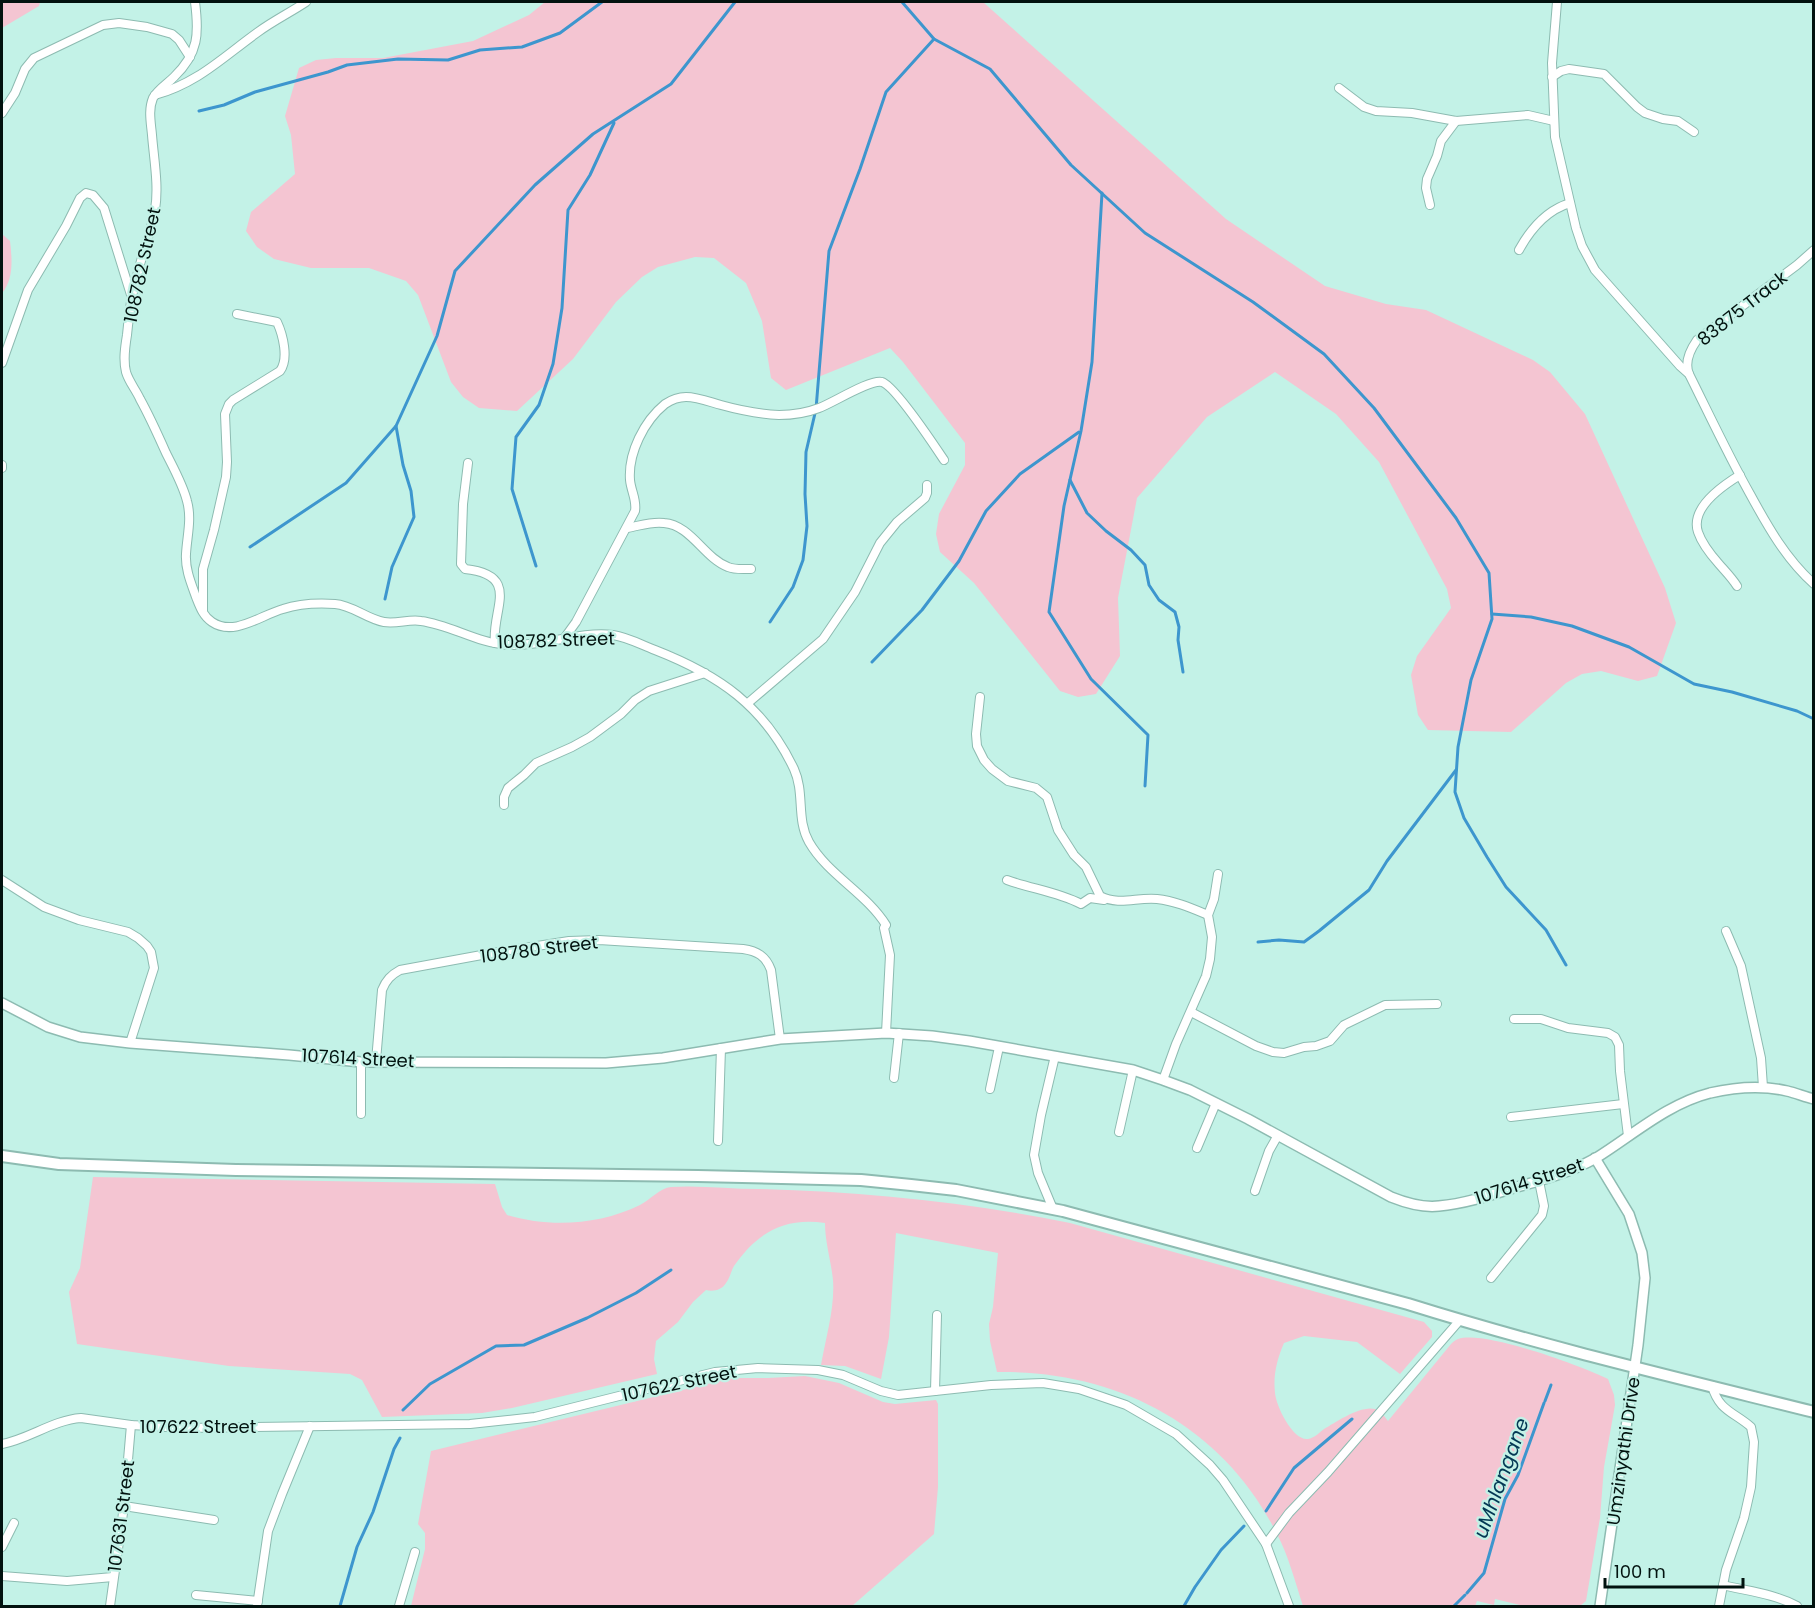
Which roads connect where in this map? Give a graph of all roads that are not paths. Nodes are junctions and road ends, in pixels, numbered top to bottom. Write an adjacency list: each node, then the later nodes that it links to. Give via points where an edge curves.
1 (195, 2): 4 (street, via 197,36)
2 (306, 2): 7 (street, via 259,31 204,74)
3 (1557, 2): 5 (street)
4 (190, 57): 7 (street); 8 (street, via 172,34 108,23 34,58)
5 (1552, 77): 10 (street); 11 (street, via 1569,69 1604,74 1645,113 1678,121)
6 (1339, 88): 9 (street, via 1370,110)
7 (155, 95): 16 (street, 108782 Street, via 150,117 156,207)
8 (2, 113)
9 (1456, 121): 10 (street, via 1528,115); 13 (street, via 1441,141 1430,170 1426,188)
10 (1554, 122): 12 (street)
11 (1694, 132)
12 (1570, 203): 14 (street, via 1552,211); 19 (street, via 1582,246 1595,270)
13 (1430, 205)
14 (1519, 250)
15 (1814, 250): 19 (street, 83875 Track, via 1697,340 1686,364)
16 (132, 299): 18 (street, via 104,208 86,193 28,290); 28 (street, 108782 Street, via 124,355 126,372 188,503 187,571)
17 (237, 314): 28 (street, via 276,322 284,365 233,400 225,414 226,477 203,569)
18 (2, 363)
19 (1689, 374): 22 (street)
20 (944, 460): 24 (street, via 903,403 881,382 800,414 777,415 678,397 654,415 633,449 630,479 636,508)
21 (468, 463): 30 (street, via 461,564 465,569 488,574 499,588)
22 (1740, 476): 26 (street, via 1797,570); 27 (street, via 1722,486 1696,520 1703,543)
23 (927, 485): 33 (street, via 927,496 880,543 855,592 823,639)
24 (627, 528): 25 (street, via 653,523 679,527 727,567); 29 (street)
25 (751, 569)
26 (1814, 584)
27 (1737, 586)
28 (203, 612): 30 (street, 108782 Street, via 221,627 237,627 283,608 339,604 384,622 417,620)
29 (563, 640): 30 (street, 108782 Street); 31 (street, 108782 Street, via 611,635 624,638)
30 (495, 643)
31 (705, 673): 33 (street, 108782 Street); 34 (street, via 649,691 590,737 536,763 508,788)
32 (980, 697): 38 (street, via 976,734 984,760 1008,781 1036,789 1047,797 1058,830 1086,867 1100,896)
33 (748, 703): 45 (street, 108782 Street, via 786,754 796,775 801,822 816,853 886,925 890,955)
34 (504, 805)
35 (1218, 874): 39 (street)
36 (2, 880): 48 (street, via 44,907 128,932 147,946 154,968)
37 (1007, 880): 38 (street, via 1054,892 1081,904 1090,898)
38 (1108, 900): 39 (street, via 1157,899)
39 (1208, 915): 43 (street, via 1210,959)
40 (1726, 932): 57 (street, via 1741,966 1761,1058)
41 (2, 1003): 48 (street, 107614 Street, via 48,1027 80,1037)
42 (1437, 1004): 43 (street, via 1385,1005 1344,1025 1330,1041 1284,1053 1256,1046)
43 (1191, 1012): 56 (street)
44 (1514, 1019): 61 (street, via 1542,1019 1615,1037 1619,1045)
45 (886, 1033): 46 (street, 107614 Street); 47 (street, 107614 Street)
46 (899, 1033): 49 (street, 107614 Street); 55 (street)
47 (780, 1039): 50 (street, 107614 Street); 52 (street, 108780 Street, via 771,970 758,953 743,949 569,941 393,974 382,990)
48 (130, 1043): 53 (street, 107614 Street)
49 (999, 1047): 51 (street, 107614 Street); 58 (street)
50 (721, 1048): 52 (street, 107614 Street, via 606,1063); 67 (street)
51 (1055, 1056): 54 (street, 107614 Street); 73 (street, via 1034,1155)
52 (376, 1061): 53 (street, 107614 Street)
53 (361, 1062): 62 (street)
54 (1133, 1070): 56 (street, 107614 Street); 64 (street)
55 (894, 1078)
56 (1163, 1080): 60 (street, 107614 Street)
57 (1763, 1087): 59 (street, 107614 Street); 66 (street, 107614 Street, via 1737,1088 1692,1099)
58 (990, 1089)
59 (1814, 1099)
60 (1216, 1103): 65 (street, 107614 Street); 68 (street)
61 (1623, 1104): 63 (street); 66 (street)
62 (361, 1114)
63 (1511, 1118)
64 (1119, 1132)
65 (1278, 1135): 71 (street, 107614 Street, via 1380,1191 1416,1205 1463,1202); 72 (street)
66 (1628, 1136): 70 (street, 107614 Street)
67 (718, 1141)
68 (1197, 1148)
69 (2, 1156): 73 (main road, via 59,1164 236,1170 861,1180 956,1190)
70 (1595, 1158): 71 (street, 107614 Street); 77 (street, Umzinyathi Drive, via 1629,1214 1642,1253 1645,1278)
71 (1539, 1181): 74 (street, via 1542,1215)
72 (1255, 1191)
73 (1053, 1209): 76 (main road)
74 (1491, 1278)
75 (937, 1315): 79 (street)
76 (1460, 1320): 77 (main road); 87 (street)
77 (1634, 1367): 78 (main road); 98 (street, Umzinyathi Drive)
78 (1712, 1386): 80 (main road); 92 (street, via 1720,1405 1751,1427 1754,1442 1747,1506)
79 (935, 1391): 82 (street, 107622 Street, via 898,1395 818,1370 742,1368 535,1417 470,1424); 87 (street, 107622 Street, via 1043,1383 1079,1389 1126,1405 1176,1434 1210,1465)
80 (1814, 1412)
81 (131, 1425): 82 (street, 107622 Street); 83 (street, 107622 Street, via 72,1419); 84 (street, 107631 Street)
82 (310, 1426): 94 (street, via 268,1531)
83 (2, 1444)
84 (124, 1506): 85 (street); 91 (street, 107631 Street)
85 (214, 1520)
86 (14, 1523): 88 (street)
87 (1266, 1544): 97 (street, 107622 Street)
88 (2, 1547)
89 (415, 1552): 96 (street)
90 (2, 1576): 91 (street, via 67,1581)
91 (113, 1577): 95 (street, 107631 Street)
92 (1723, 1585): 99 (street); 100 (street)
93 (196, 1595): 94 (street)
94 (257, 1604)
95 (110, 1606)
96 (399, 1606)
97 (1289, 1606)
98 (1600, 1606)
99 (1719, 1606)
100 (1797, 1606)

